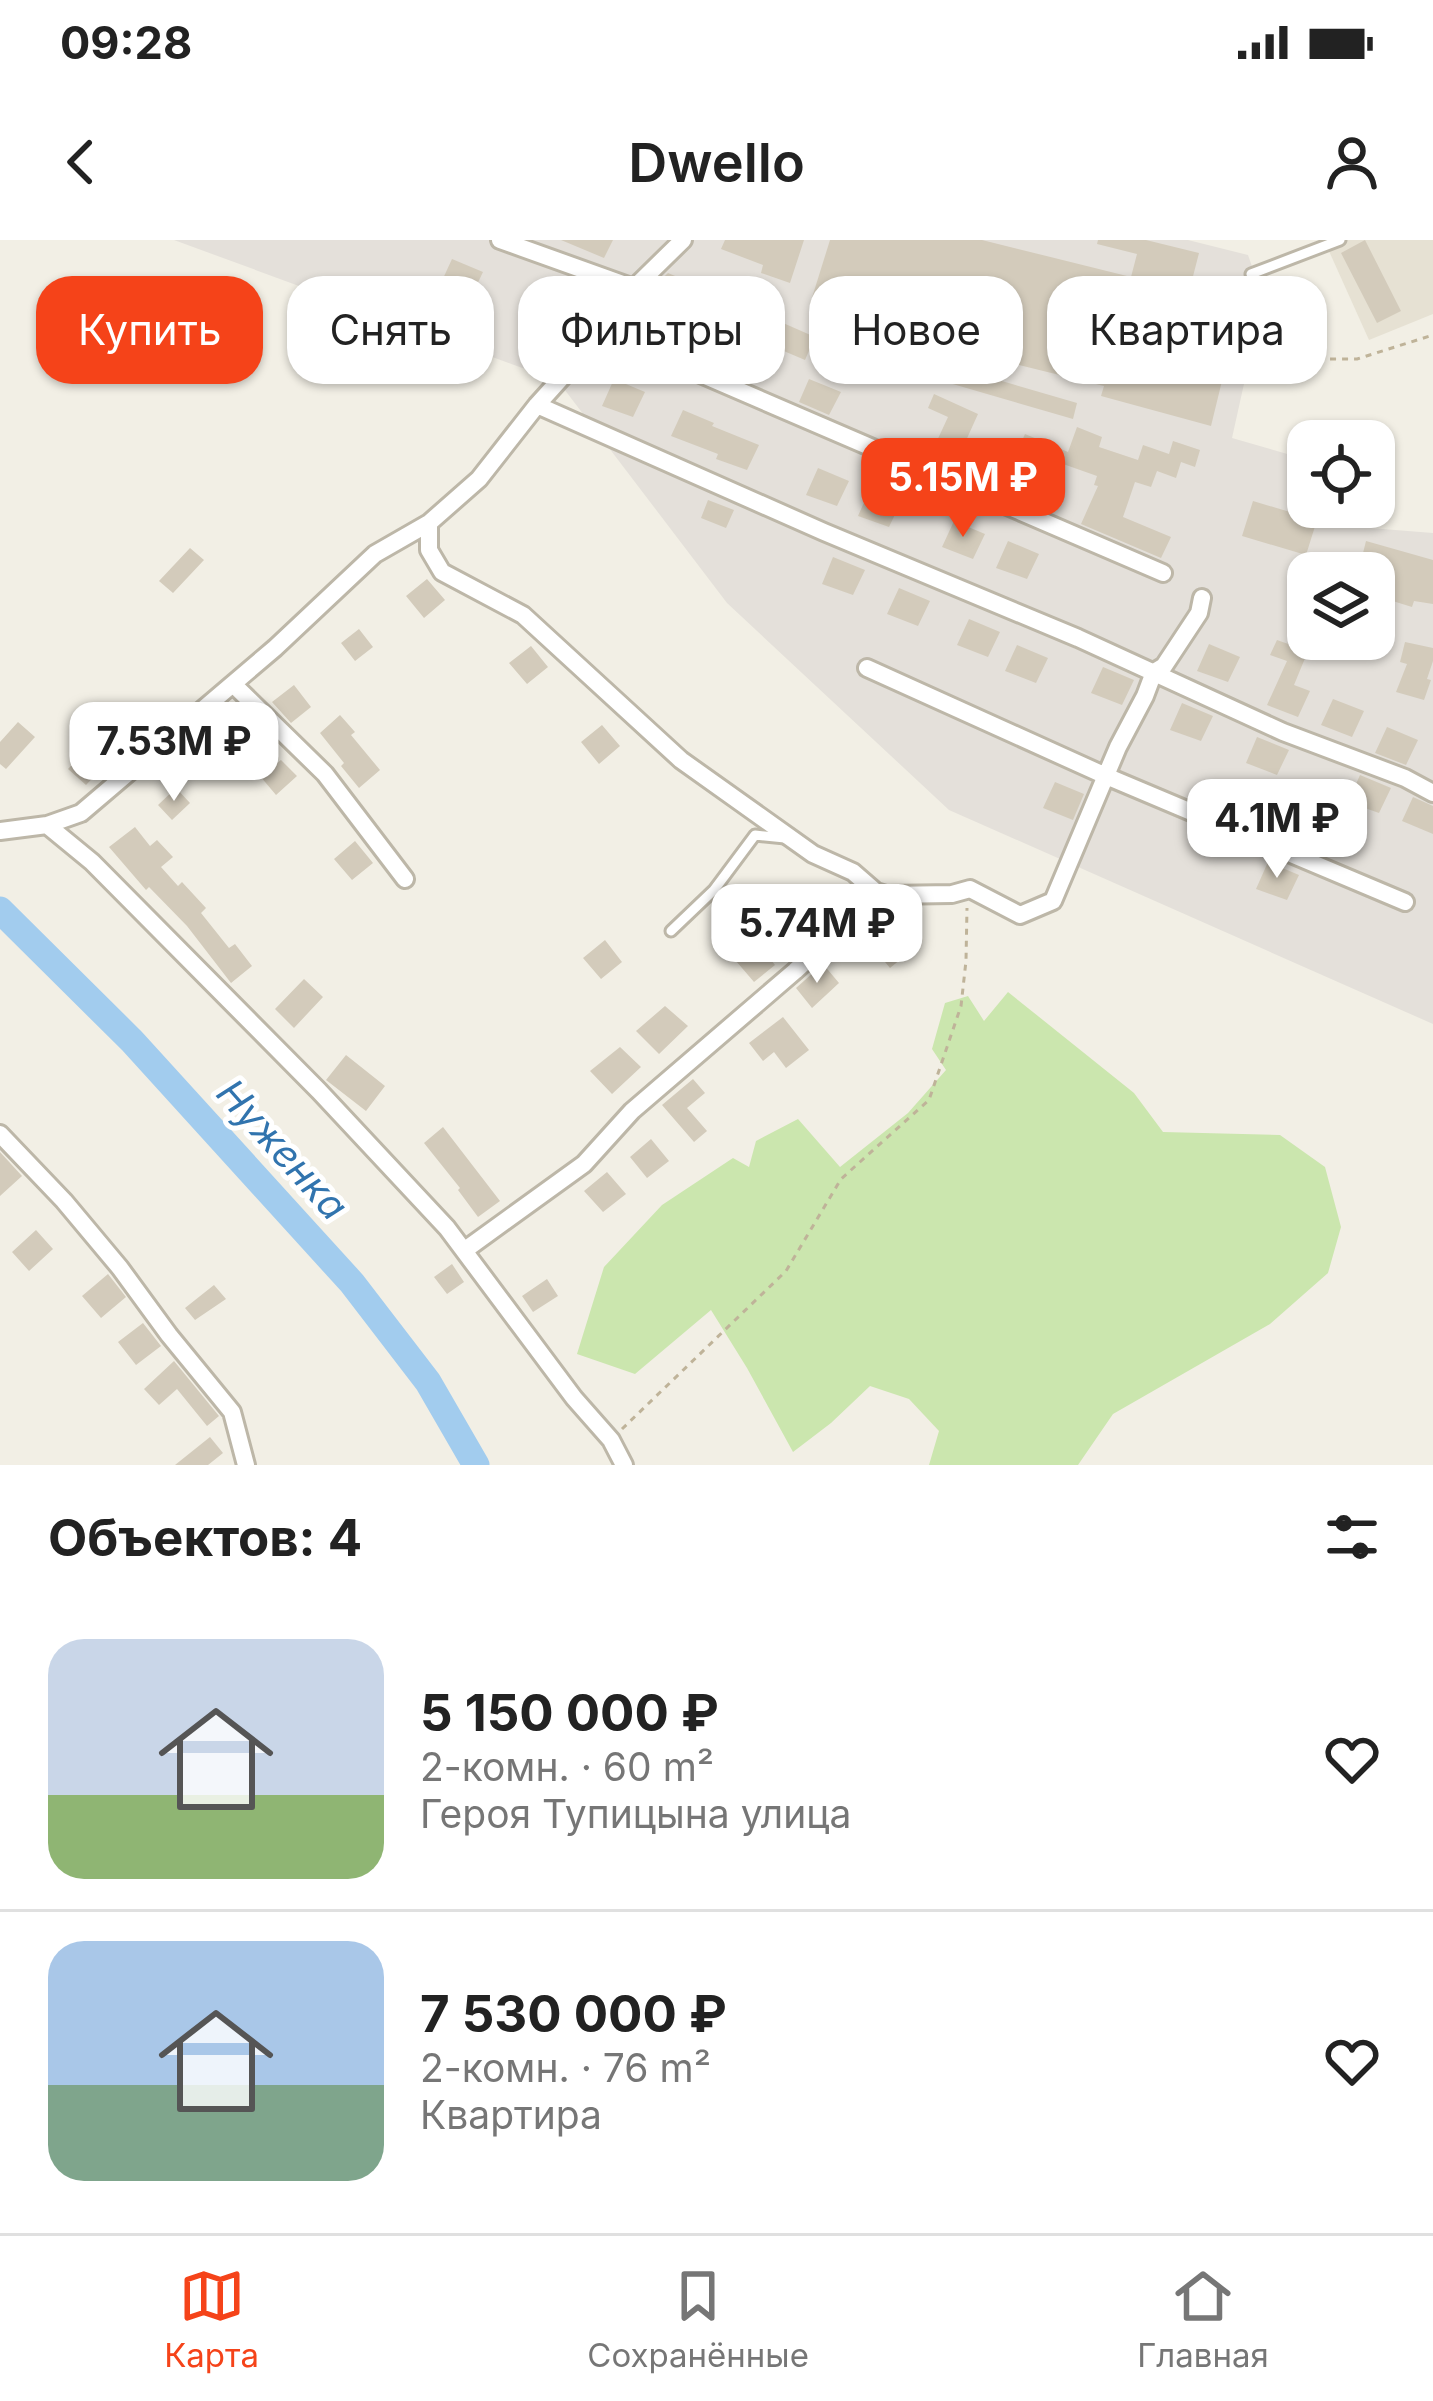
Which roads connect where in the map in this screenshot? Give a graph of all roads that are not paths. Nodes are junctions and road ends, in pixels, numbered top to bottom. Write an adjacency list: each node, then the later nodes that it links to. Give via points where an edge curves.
1 (500, 240): 5 (street)
2 (683, 240): 6 (street)
3 (1340, 240): 4 (lane)
4 (1251, 274)
5 (600, 276)
6 (646, 276)
7 (555, 384): 9 (street)
8 (724, 384): 11 (street)
9 (536, 405): 10 (street, via 479,479); 14 (street)
10 (429, 523): 15 (street, via 375,554); 20 (street, via 429,550 442,572 524,615 681,760)
11 (1163, 573)
12 (1202, 598): 14 (street, via 1199,614)
13 (867, 668): 16 (street)
14 (1154, 672): 16 (street); 17 (street)
15 (233, 684): 18 (street, via 81,813); 21 (street, via 325,775)
16 (1106, 776): 22 (street, via 1053,902 1020,915 970,889); 23 (street)
17 (1433, 793)
18 (47, 825): 19 (street); 26 (street, via 286,1058)
19 (0, 831)
20 (790, 839): 22 (street); 24 (lane, via 755,836)
21 (405, 879)
22 (886, 895): 26 (street, via 860,902 833,936 632,1111 584,1164)
23 (1405, 902)
24 (670, 931)
25 (0, 1134): 27 (street, via 106,1251 232,1412)
26 (465, 1250): 28 (street)
27 (246, 1465)
28 (624, 1465)

